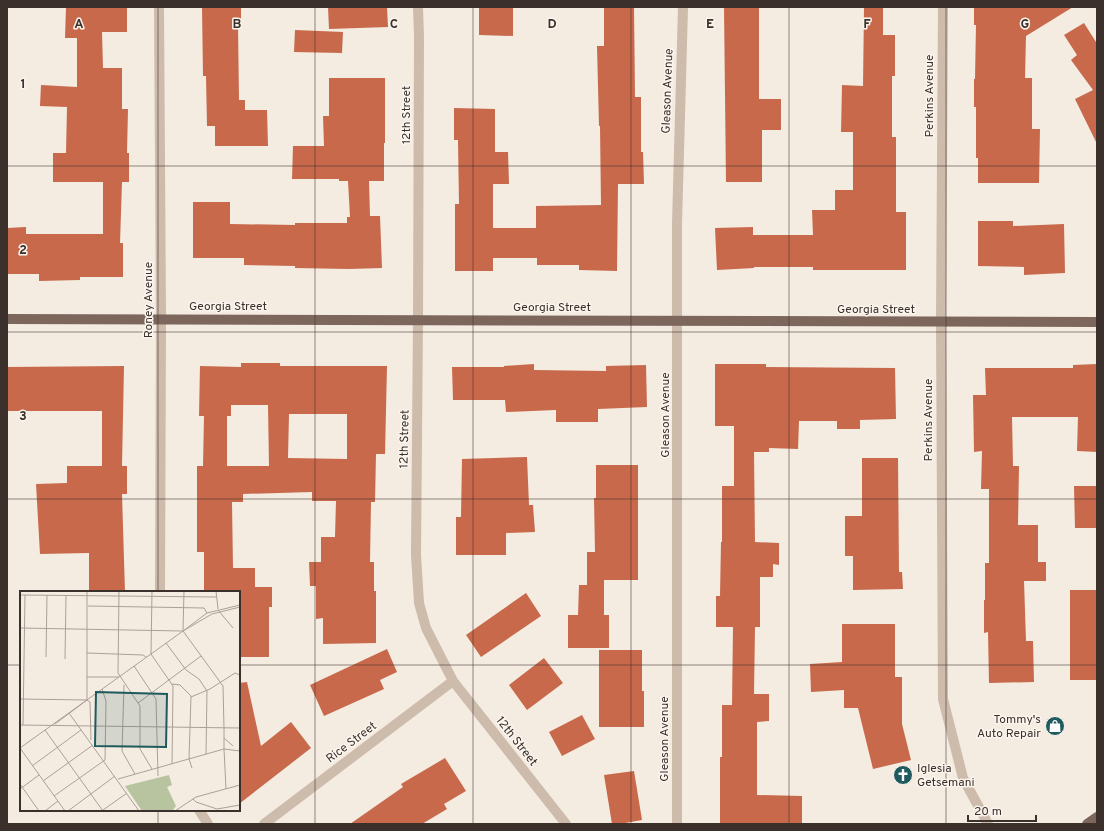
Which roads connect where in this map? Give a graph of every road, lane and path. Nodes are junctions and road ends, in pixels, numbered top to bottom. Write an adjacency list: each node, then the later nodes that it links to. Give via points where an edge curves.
1 (159, 7): 6 (street, Roney Avenue)
2 (418, 7): 7 (street, 12th Street)
3 (683, 7): 8 (street, Gleason Avenue, via 677,224)
4 (943, 7): 9 (street, Perkins Avenue)
5 (7, 319): 6 (main road, Georgia Street)
6 (161, 319): 7 (main road, Georgia Street); 11 (street, Roney Avenue)
7 (418, 320): 8 (main road, Georgia Street); 12 (street, 12th Street, via 416,555 419,603 426,628)
8 (678, 320): 9 (main road, Georgia Street); 18 (street, Gleason Avenue)
9 (941, 322): 10 (main road, Georgia Street); 19 (street, Perkins Avenue, via 943,699 963,778)
10 (1097, 322)
11 (160, 591)
12 (453, 681): 16 (street, Rice Street); 17 (street, 12th Street)
13 (199, 811): 15 (street)
14 (1097, 817): 20 (main road)
15 (208, 824)
16 (264, 824)
17 (566, 824)
18 (677, 824)
19 (988, 824)
20 (1087, 824)

